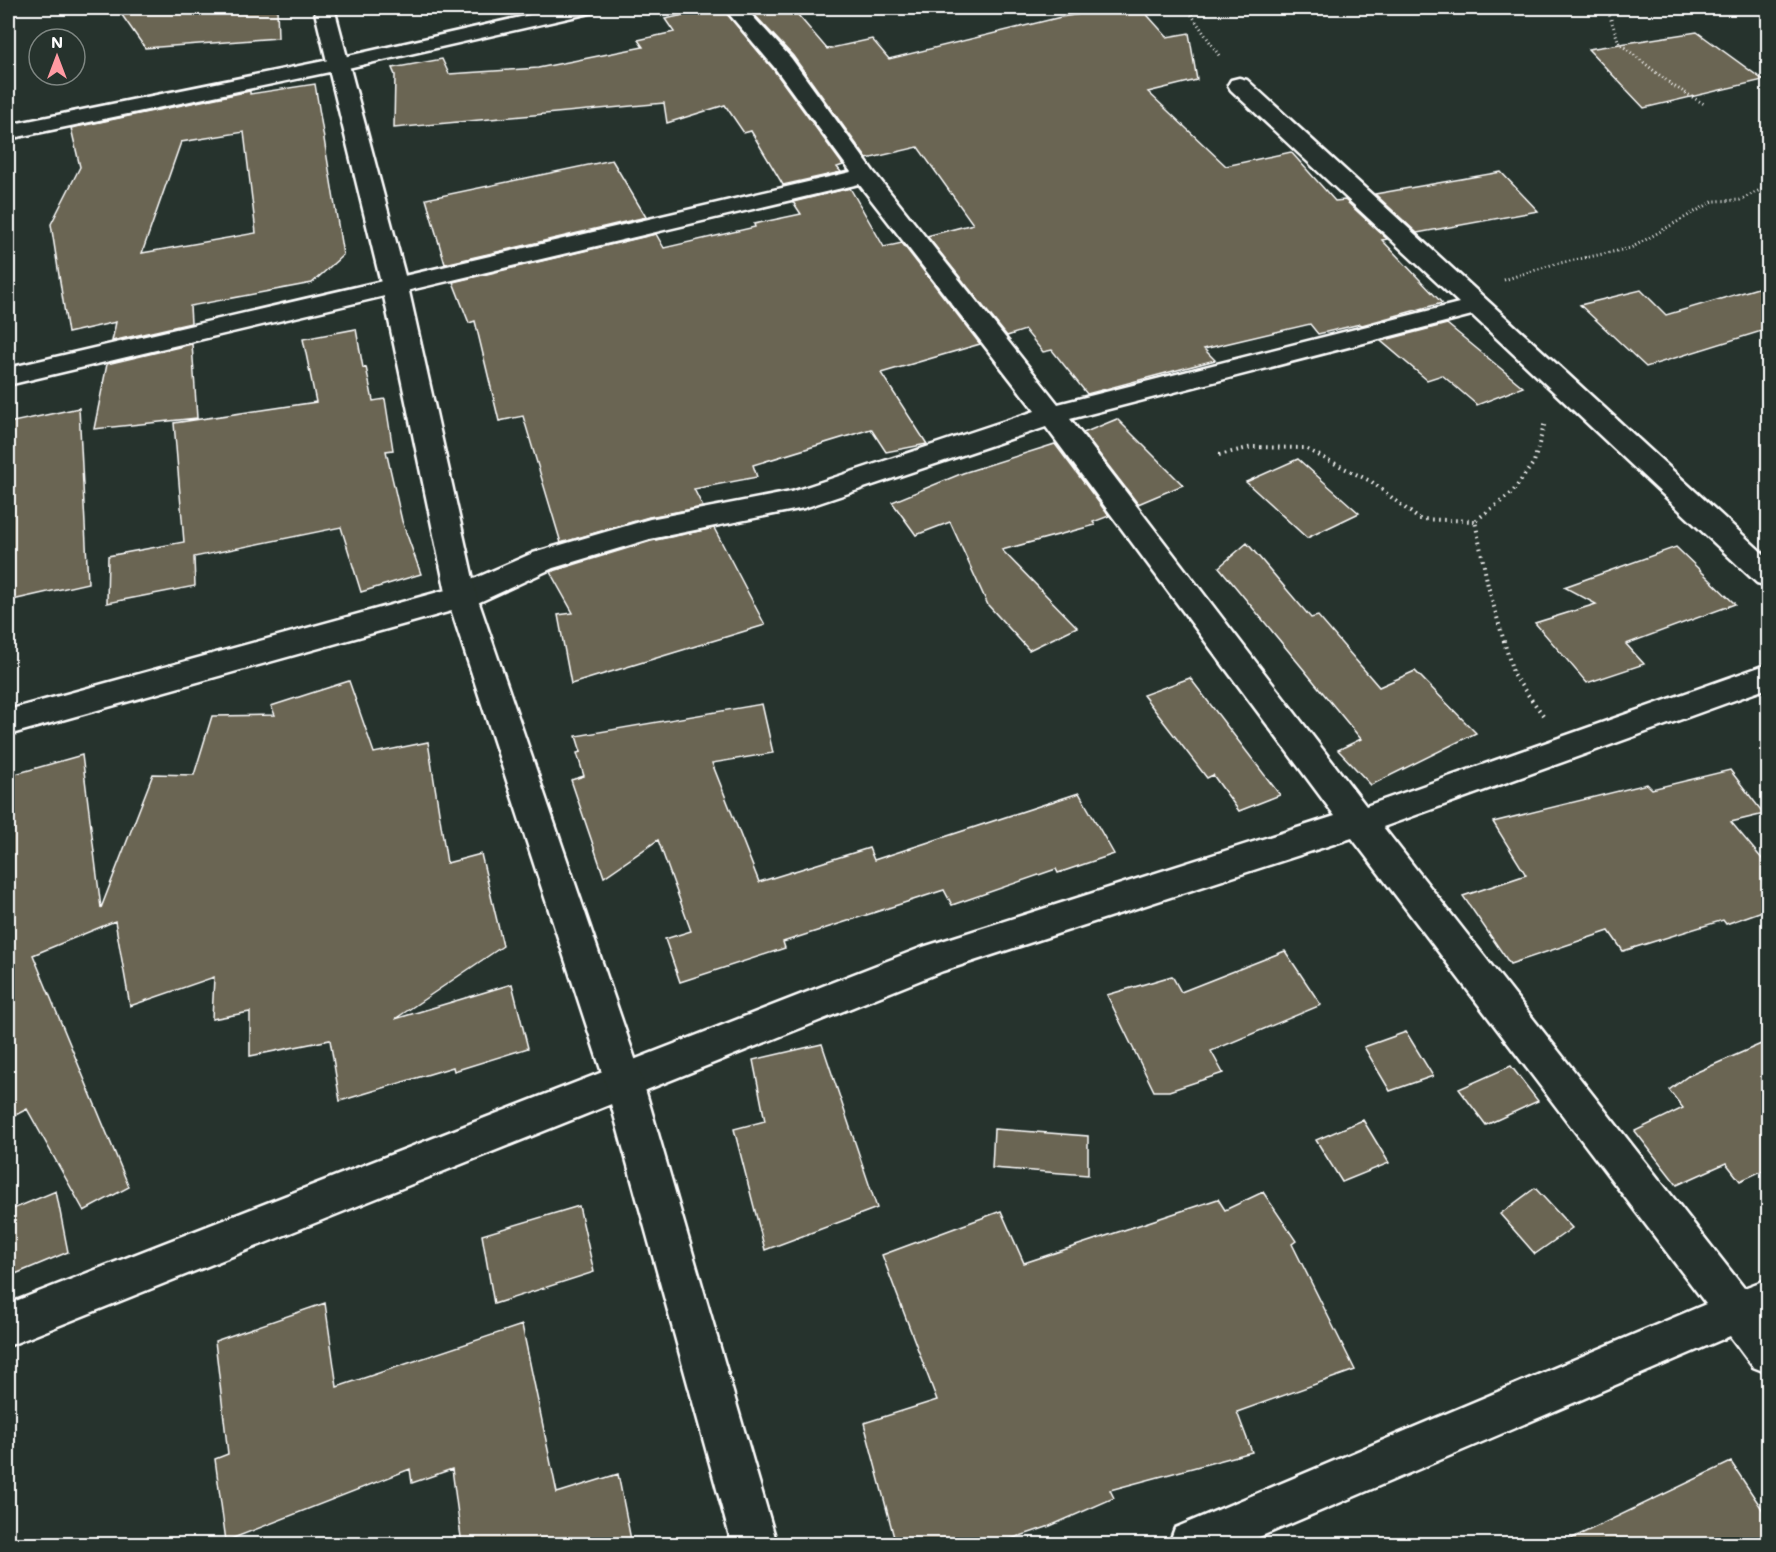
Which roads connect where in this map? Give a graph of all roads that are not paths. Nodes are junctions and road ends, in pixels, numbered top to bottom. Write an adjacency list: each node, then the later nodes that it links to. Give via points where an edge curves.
1 (324, 8): 4 (street)
2 (586, 8): 4 (street)
3 (734, 8): 7 (street, via 783,63)
4 (339, 64): 6 (street); 8 (street)
5 (1239, 85): 9 (street)
6 (8, 132)
7 (865, 176): 8 (street); 11 (street)
8 (395, 287): 10 (street); 13 (street)
9 (1470, 298): 11 (street); 12 (street)
10 (8, 377)
11 (1052, 415): 13 (street, via 794,501 650,529 543,560); 16 (street)
12 (1768, 576)
13 (462, 597): 15 (street); 17 (street)
14 (1768, 676): 16 (street)
15 (8, 723)
16 (1359, 822): 17 (street, via 936,958); 18 (street)
17 (624, 1082): 19 (street); 21 (street)
18 (1753, 1306): 20 (street); 22 (street)
19 (8, 1324)
20 (1768, 1352)
21 (755, 1545)
22 (1191, 1545)

